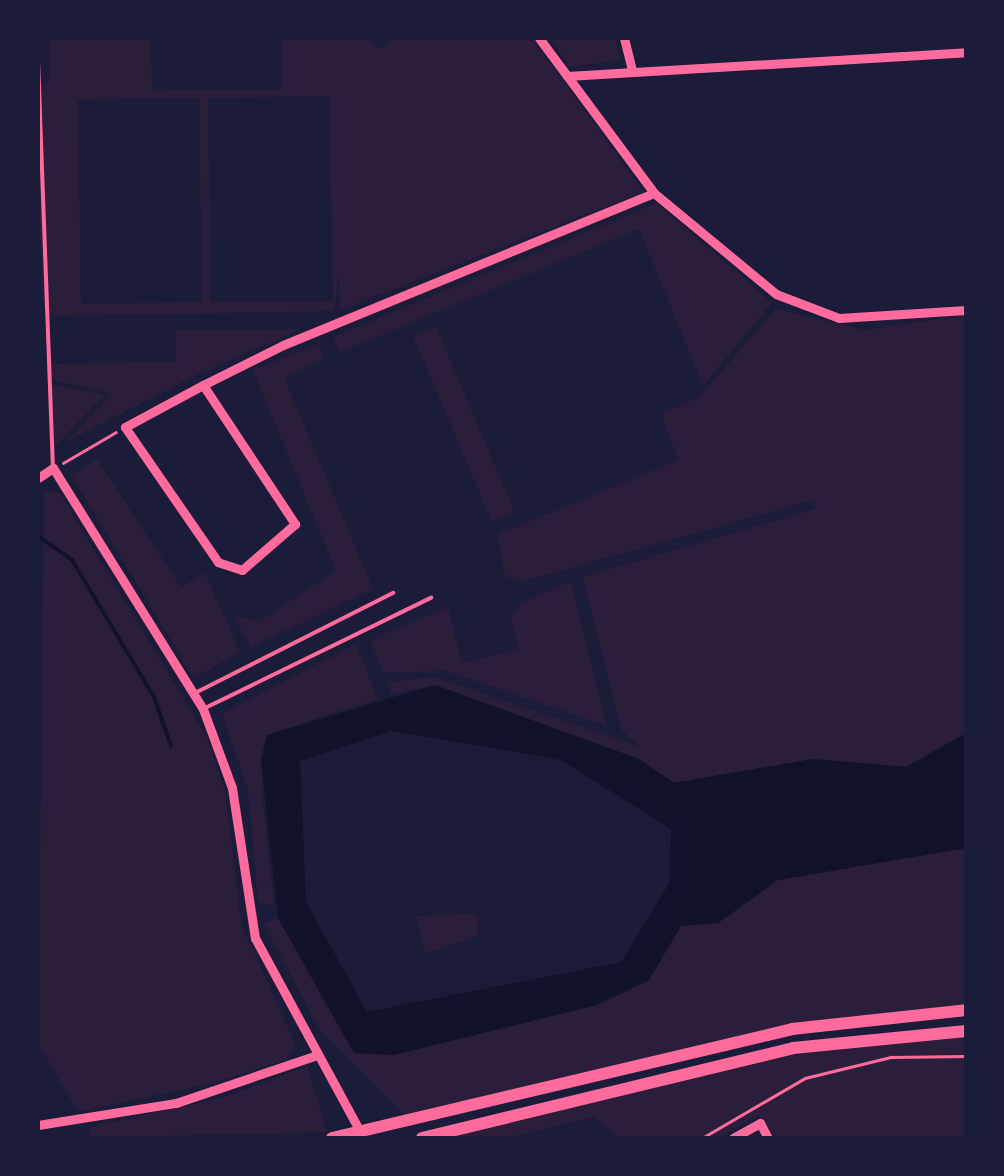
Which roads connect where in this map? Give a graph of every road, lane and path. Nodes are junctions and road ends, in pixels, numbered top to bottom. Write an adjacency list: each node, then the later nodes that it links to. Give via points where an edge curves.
1 (539, 38): 6 (street)
2 (624, 38): 5 (street)
3 (966, 52): 5 (street)
4 (38, 60): 11 (lane)
5 (632, 71): 6 (street)
6 (567, 76): 7 (street)
7 (654, 193): 8 (street, via 734,266 798,306 867,320); 9 (street)
8 (966, 310)
9 (203, 385): 10 (street); 10 (street, via 295,524 242,570 218,562)
10 (125, 427): 11 (path)
11 (53, 468): 12 (street); 15 (street)
12 (38, 478)
13 (394, 593): 15 (lane)
14 (432, 598): 16 (lane)
15 (194, 693): 16 (street)
16 (203, 709): 19 (street, via 232,788 255,938)
17 (966, 1010): 22 (main road, via 792,1028)
18 (966, 1031): 24 (main road, via 793,1048)
19 (314, 1056): 21 (street, via 161,1107); 22 (street)
20 (966, 1056): 25 (path, via 891,1057 806,1078)
21 (38, 1125)
22 (361, 1132): 23 (main road)
23 (332, 1138)
24 (422, 1138)
25 (702, 1138)
26 (733, 1138): 27 (street, via 760,1124)
27 (768, 1138)

